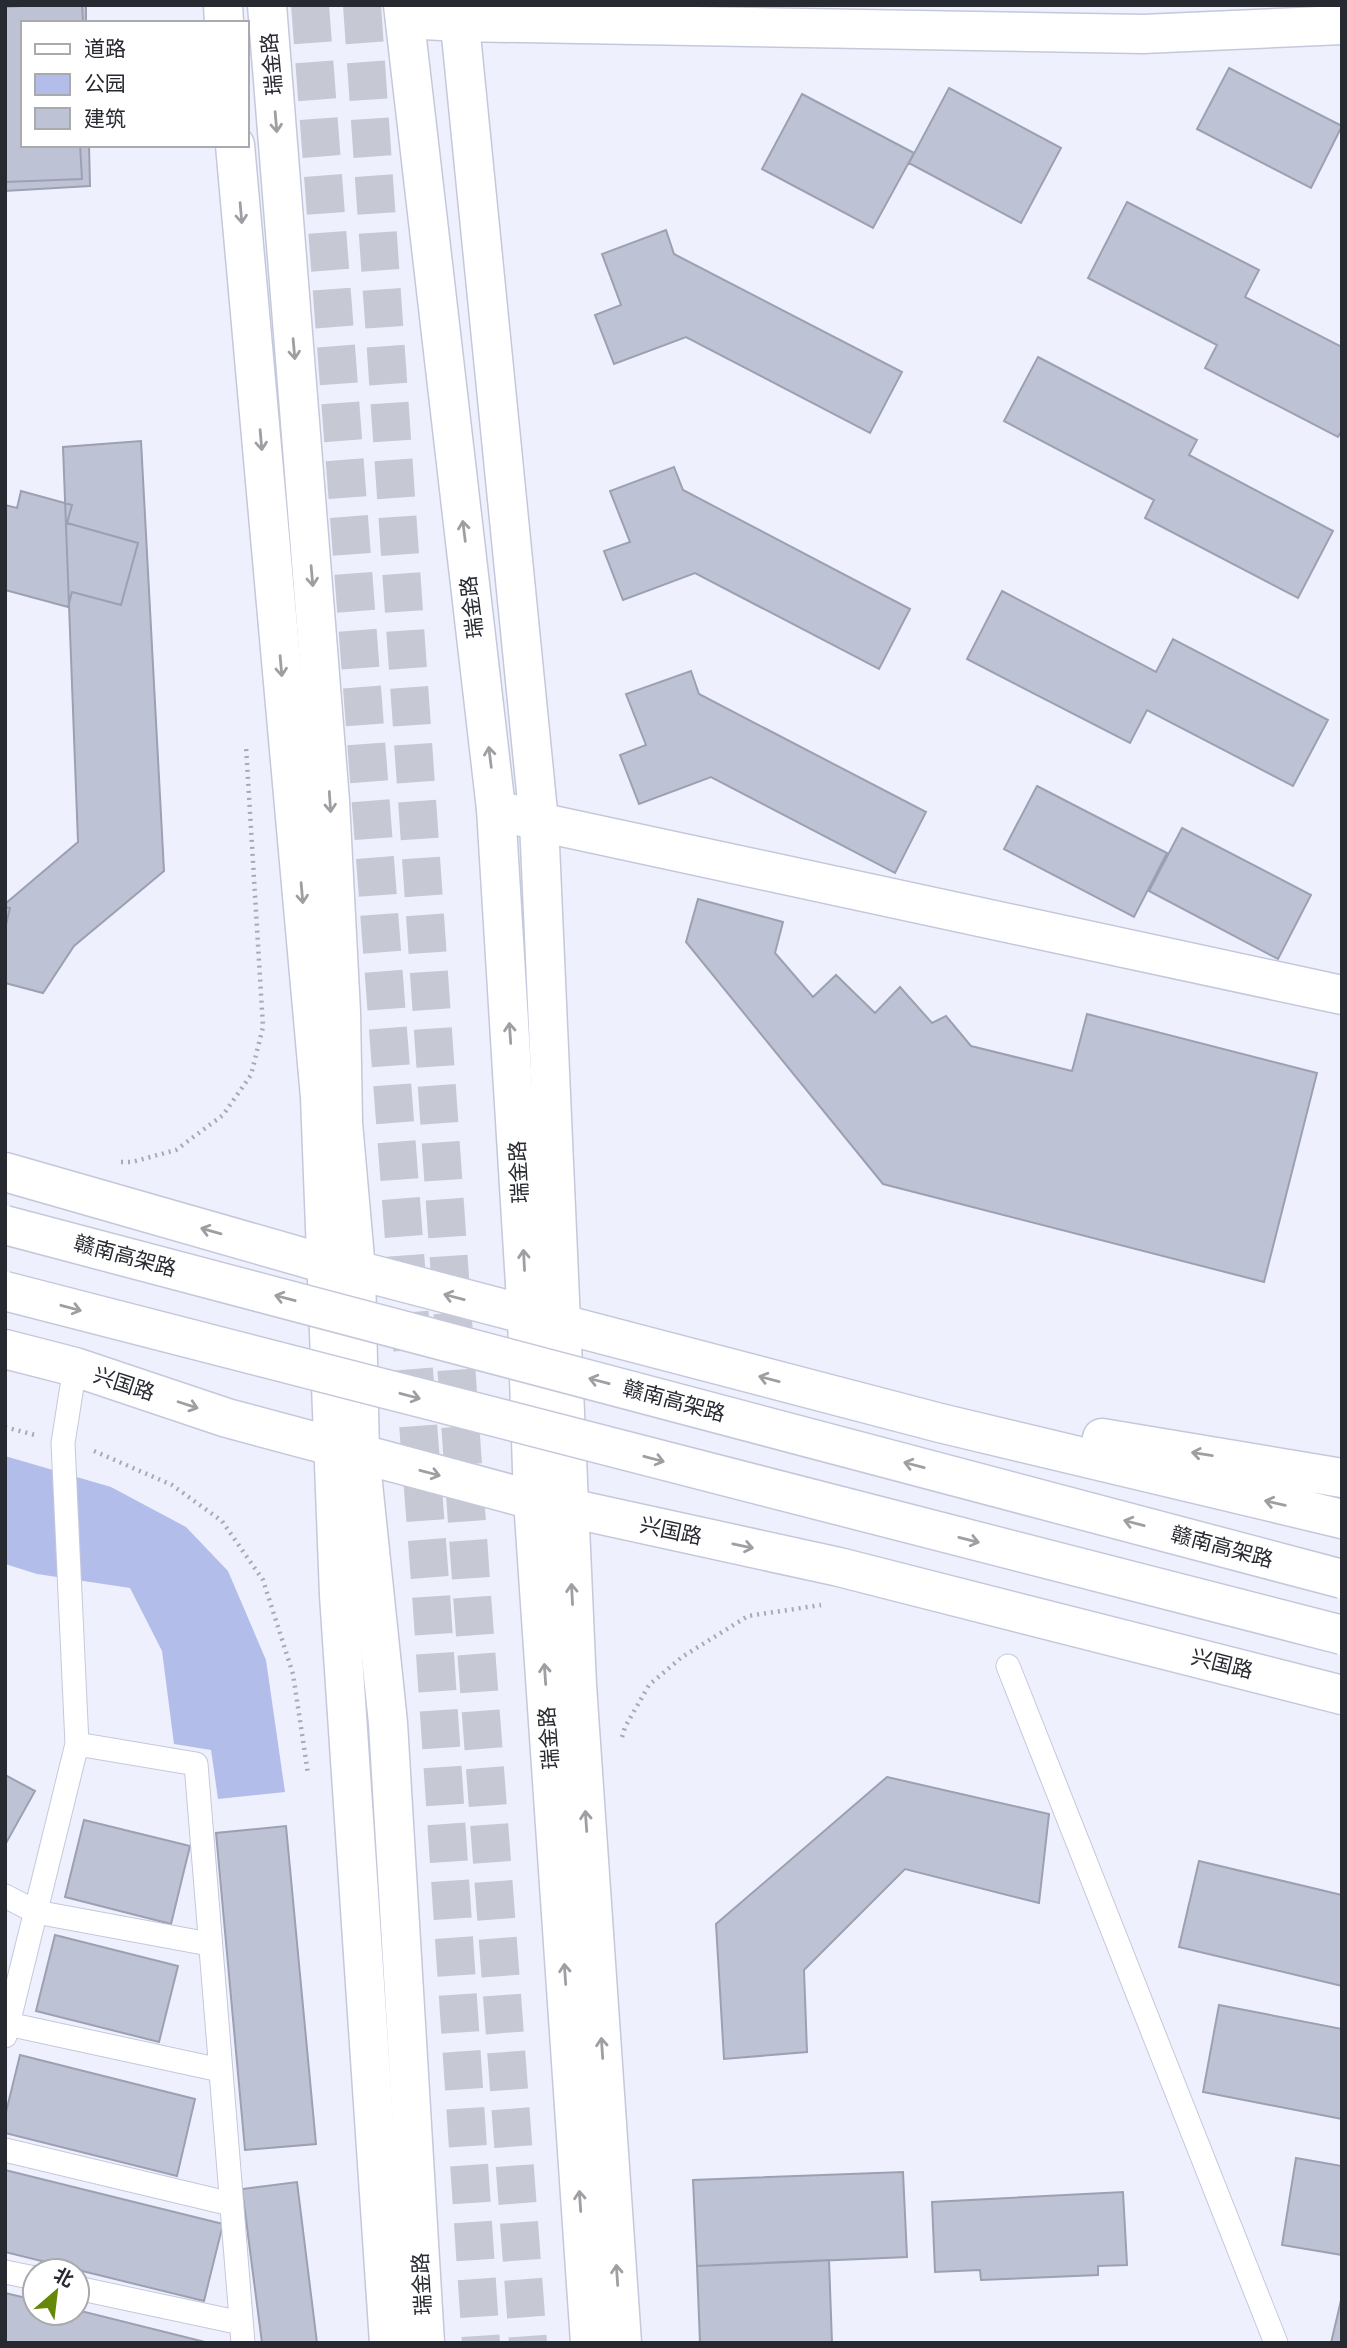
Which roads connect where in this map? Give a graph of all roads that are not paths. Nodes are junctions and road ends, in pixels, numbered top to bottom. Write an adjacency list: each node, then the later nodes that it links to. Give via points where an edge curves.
1 (267, 5): 11 (main road, 瑞金路, one-way to 11, via 330,801 341,1012)
2 (404, 12): 3 (main road); 6 (main road, 瑞金路, one-way to 2)
3 (459, 14): 4 (main road, via 1143,34); 7 (main road)
4 (1342, 25)
5 (235, 147): 11 (main road, one-way to 11, via 320,1097)
6 (496, 809): 7 (main road); 13 (main road, 瑞金路, one-way to 6)
7 (538, 822): 8 (main road); 13 (main road)
8 (1342, 995)
9 (5, 1172): 11 (main road, one-way to 9)
10 (5, 1225): 21 (main road, 赣南高架路, one-way to 10, bridge)
11 (341, 1267): 13 (main road, one-way to 11); 17 (main road, 瑞金路)
12 (5, 1291): 23 (main road, one-way to 23, bridge)
13 (544, 1321): 16 (main road, one-way to 13); 19 (main road, 瑞金路)
14 (5, 1349): 15 (main road, 兴国路)
15 (75, 1367): 17 (main road, 兴国路, one-way to 17, via 227,1418); 27 (lane, via 63,1443)
16 (811, 1390): 18 (main road, one-way to 16); 20 (main road, one-way to 16)
17 (346, 1451): 19 (main road, 兴国路, one-way to 19); 37 (main road, via 339,1595); 38 (main road, 瑞金路, via 388,1723)
18 (1342, 1478)
19 (550, 1504): 22 (main road, 兴国路, one-way to 22); 39 (main road, 瑞金路, one-way to 19); 40 (main road, one-way to 19, via 577,1685)
20 (1342, 1519)
21 (1342, 1579)
22 (990, 1605): 25 (main road, via 1137,1618); 26 (main road, 兴国路)
23 (1342, 1635)
24 (1008, 1666): 41 (lane)
25 (1342, 1671)
26 (1342, 1695)
27 (77, 1744): 29 (lane); 30 (lane, via 196,1764)
28 (5, 1895): 29 (lane)
29 (36, 1912): 30 (lane); 31 (lane)
30 (209, 1944): 32 (lane)
31 (7, 2030): 32 (lane)
32 (220, 2070): 34 (lane)
33 (5, 2150): 34 (lane)
34 (231, 2204): 36 (lane)
35 (91, 2292): 36 (lane)
36 (242, 2333)
37 (389, 2343)
38 (425, 2343)
39 (590, 2343)
40 (622, 2343)
41 (1276, 2343)

